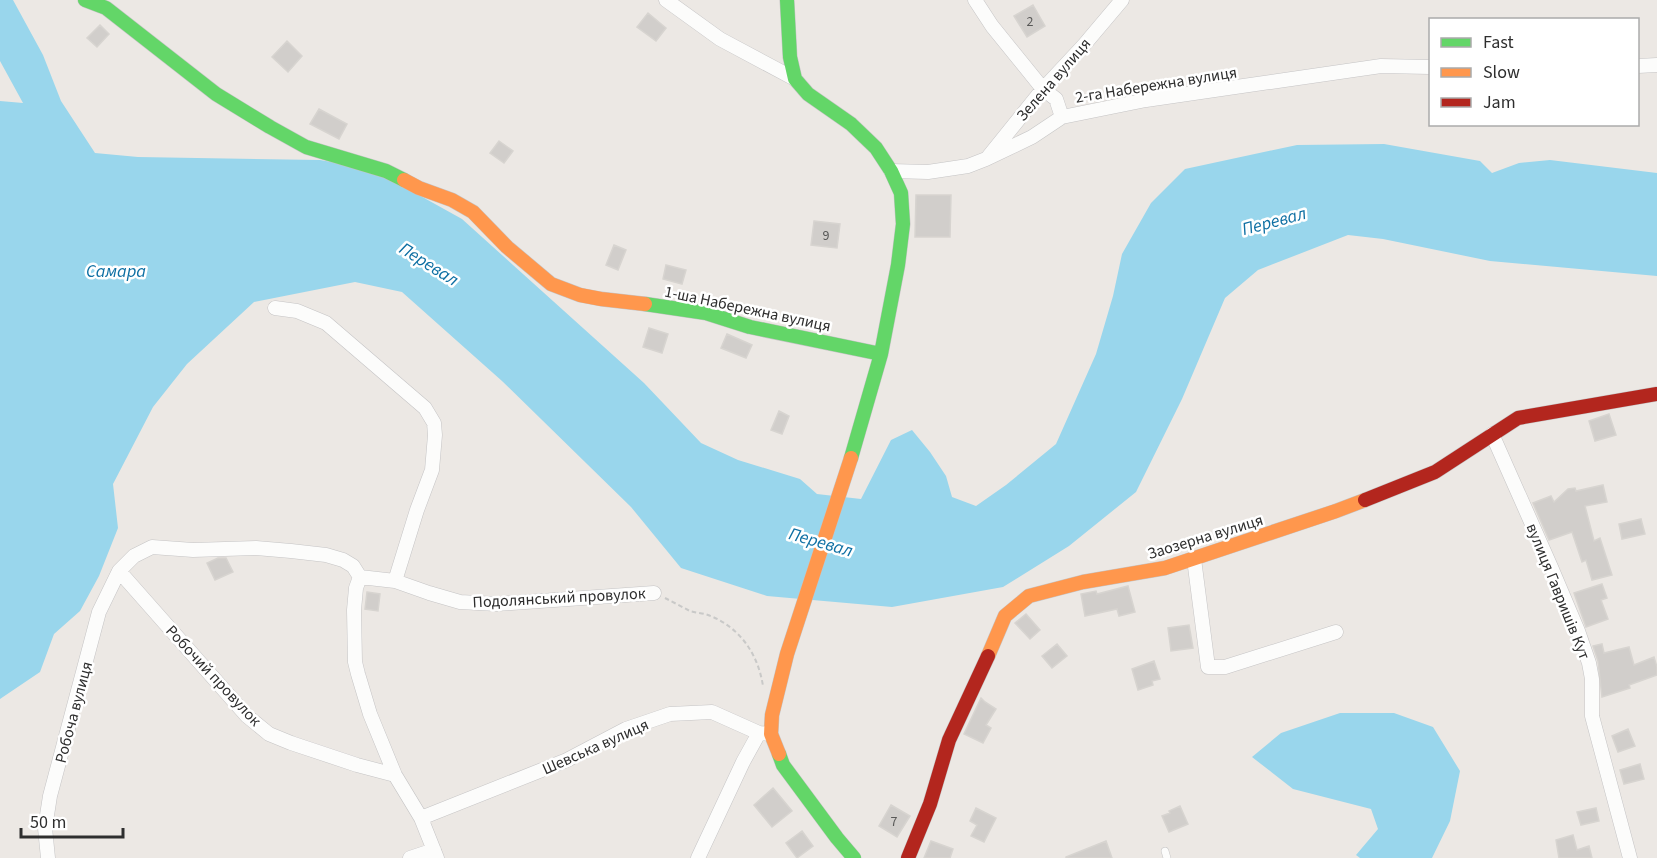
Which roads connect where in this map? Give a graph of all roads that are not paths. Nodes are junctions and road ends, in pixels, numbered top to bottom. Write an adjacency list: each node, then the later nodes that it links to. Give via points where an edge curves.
1 (85, 0): 6 (street, 1-ша Набережна вулиця)
2 (666, 0): 10 (street, via 720,39)
3 (787, 0): 10 (street)
4 (975, 0): 11 (street)
5 (1122, 0): 11 (street, Зелена вулиця)
6 (109, 4): 16 (street, 1-ша Набережна вулиця, via 216,94 270,128 306,147 386,171 473,212 551,284 580,295 706,313 750,327)
7 (1657, 65): 8 (street)
8 (1639, 66)
9 (1429, 67): 12 (street, 2-га Набережна вулиця, via 1381,66 1146,100)
10 (795, 79): 14 (street, via 876,148)
11 (1043, 88): 12 (street, via 1056,99); 13 (street, Зелена вулиця)
12 (1062, 117): 13 (street, 2-га Набережна вулиця)
13 (986, 159): 14 (street, 2-га Набережна вулиця, via 928,172)
14 (891, 171): 16 (street, via 901,194 903,224)
15 (275, 308): 22 (street, via 297,310 326,323 425,408 434,423 432,470)
16 (881, 354): 25 (street)
17 (1657, 394): 18 (street, Заозерна вулиця, via 1518,418)
18 (1492, 434): 19 (street, Заозерна вулиця, via 1436,472); 34 (street, вулиця Гавришів Кут, via 1589,663 1592,716)
19 (1194, 559): 24 (street, via 1208,667 1225,667); 33 (street, Заозерна вулиця, via 1029,596 1005,616 949,740 930,804)
20 (119, 571): 21 (street, via 134,556 153,547 256,548 326,555 353,566); 26 (street, Робочий провулок, via 247,716 269,734); 29 (street, Робоча вулиця, via 99,612 50,796 45,828)
21 (360, 577): 22 (street, Подолянський провулок); 26 (street, via 354,610 355,662 370,714)
22 (395, 581): 23 (street, Подолянський провулок, via 460,602 498,604)
23 (654, 593)
24 (1336, 632)
25 (765, 733): 27 (street, Шевська вулиця, via 712,712 670,714 626,729 567,760); 31 (street, via 743,762); 32 (street, via 783,765)
26 (395, 775): 27 (street)
27 (422, 818): 28 (street)
28 (435, 854): 30 (street)
29 (48, 858)
30 (410, 858)
31 (698, 858)
32 (854, 858)
33 (908, 858)
34 (1630, 858)

